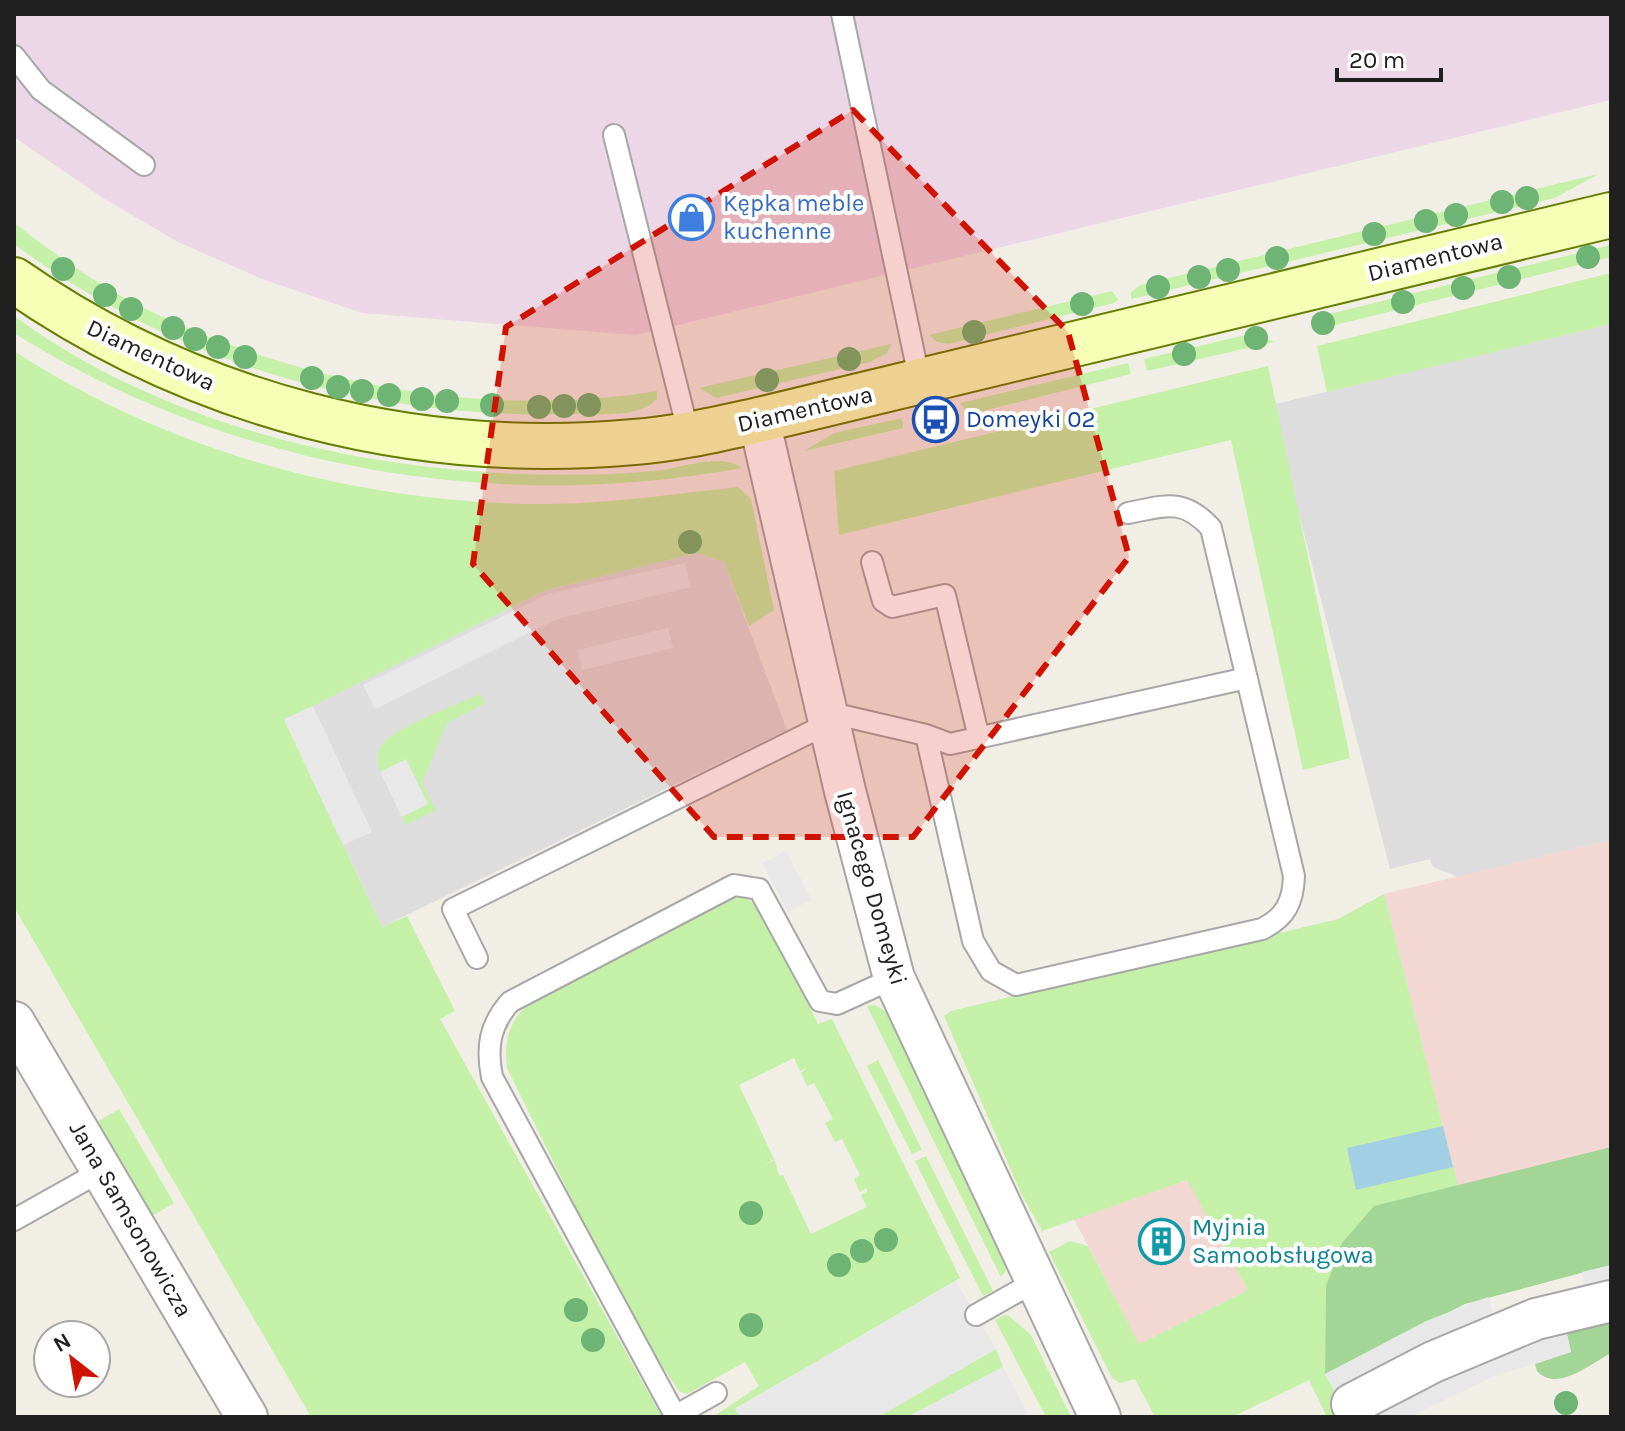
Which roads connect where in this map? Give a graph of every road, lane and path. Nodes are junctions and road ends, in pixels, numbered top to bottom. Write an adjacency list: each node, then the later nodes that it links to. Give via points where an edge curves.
1 (842, 14): 7 (lane)
2 (14, 56): 4 (lane, via 41,90)
3 (614, 135): 9 (lane)
4 (144, 165)
5 (1611, 215): 7 (street, Diamentowa)
6 (14, 280): 9 (street, Diamentowa, via 94,331 176,372 342,425 499,445 634,442)
7 (920, 382): 8 (street, Diamentowa)
8 (759, 420): 9 (street, Diamentowa); 13 (street, Ignacego Domeyki)
9 (689, 435)
10 (1128, 513): 12 (lane, via 1179,505 1211,528)
11 (872, 562): 15 (lane, via 883,601 892,607 945,595)
12 (1247, 678): 14 (lane, via 1294,876 1286,911 1262,929 1027,984 1016,985 991,971 973,941); 15 (lane)
13 (828, 717): 14 (lane); 16 (lane, via 453,909); 17 (street, Ignacego Domeyki)
14 (926, 735): 15 (lane, via 950,744)
15 (979, 738)
16 (477, 958)
17 (894, 978): 21 (street, Ignacego Domeyki); 26 (lane, via 837,1004 825,1004 759,889 734,885 510,1002 497,1017 488,1057 492,1077)
18 (14, 1022): 19 (street, Jana Samsonowicza)
19 (103, 1170): 20 (lane); 27 (street, Jana Samsonowicza)
20 (14, 1220)
21 (1036, 1281): 23 (lane); 28 (street, Ignacego Domeyki)
22 (1611, 1301): 25 (street, via 1536,1319 1433,1362)
23 (976, 1315)
24 (716, 1393): 26 (lane)
25 (1352, 1404)
26 (676, 1416)
27 (247, 1417)
28 (1100, 1417)

